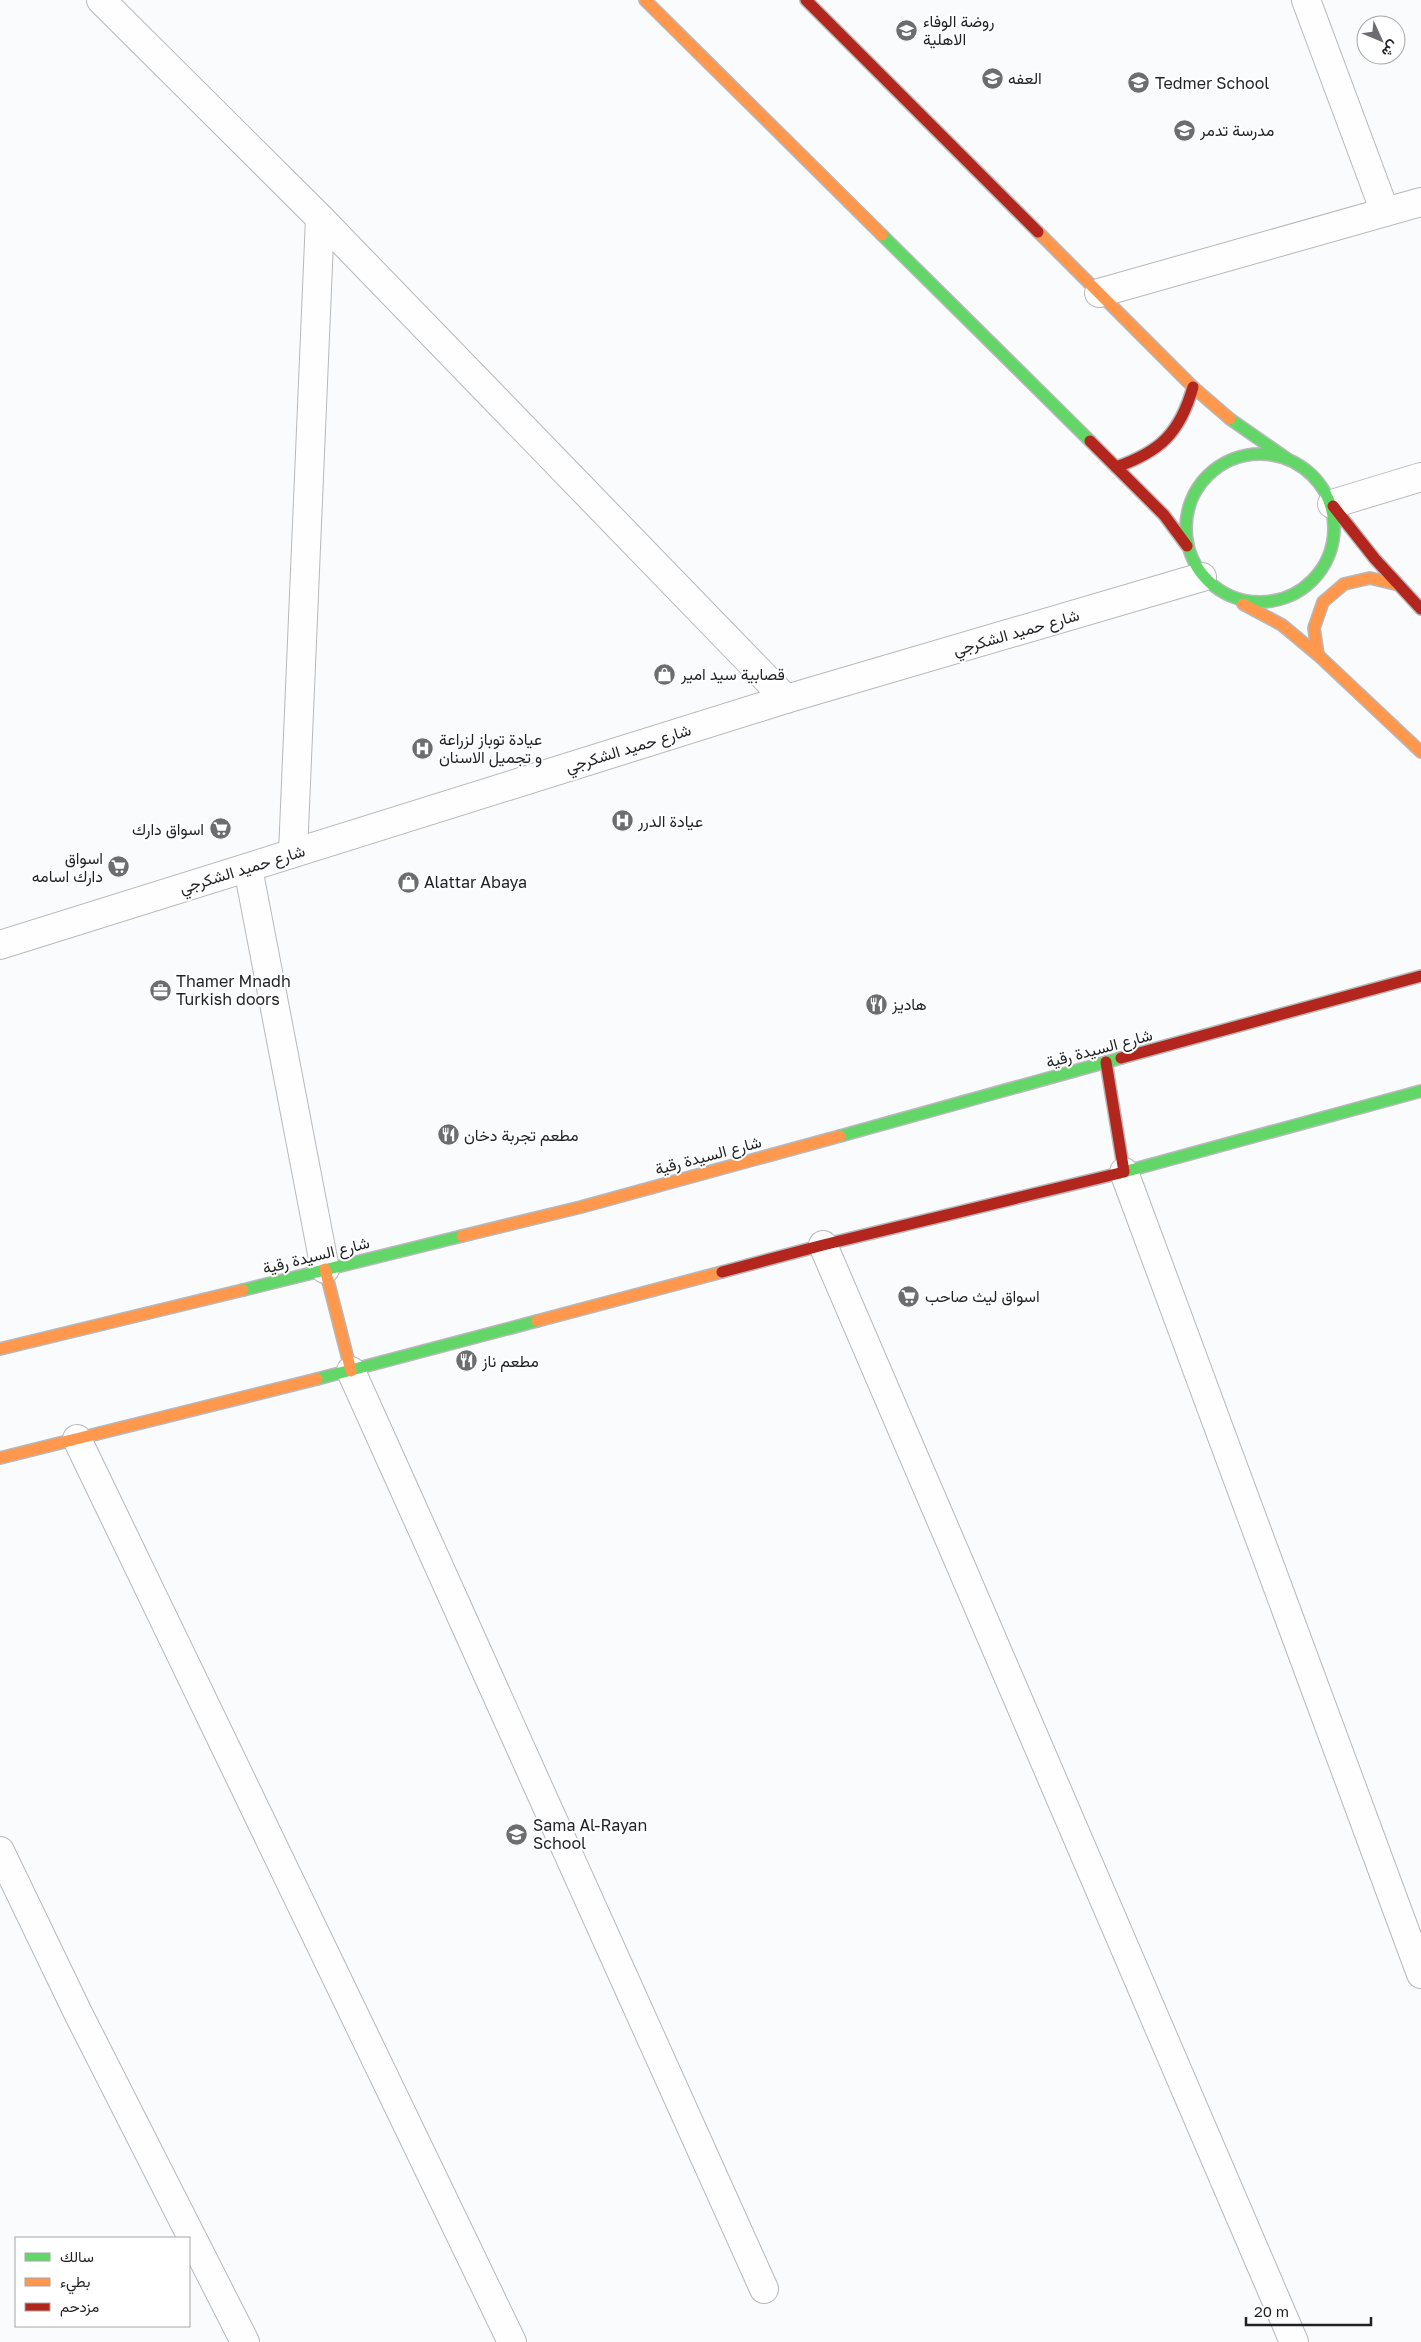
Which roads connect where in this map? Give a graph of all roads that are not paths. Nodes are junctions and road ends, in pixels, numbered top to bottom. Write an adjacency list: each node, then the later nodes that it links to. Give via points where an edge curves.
1 (101, 0): 7 (street)
2 (645, 0): 11 (main road)
3 (806, 0): 8 (main road)
4 (1306, 0): 6 (street)
5 (1421, 202): 6 (street)
6 (1385, 212): 8 (street)
7 (320, 218): 20 (street); 22 (street)
8 (1100, 293): 9 (main road)
9 (1194, 387): 10 (main road, via 1220,412); 11 (main road, via 1189,407 1168,440 1135,462)
10 (1286, 458): 13 (main road, via 1314,476); 14 (main road, via 1260,453 1233,458 1210,473 1194,494 1185,519)
11 (1116, 467): 14 (main road, via 1164,515)
12 (1421, 477): 13 (street)
13 (1332, 504): 16 (main road); 17 (main road, via 1335,538 1323,569 1300,592 1269,603)
14 (1187, 546): 15 (main road)
15 (1202, 577): 17 (main road); 20 (street, شارع حميد الشكرجي)
16 (1395, 584): 18 (main road); 19 (main road, via 1370,578 1344,584 1324,602 1314,628)
17 (1236, 600): 19 (main road, via 1282,625)
18 (1421, 609)
19 (1318, 655): 21 (main road)
20 (786, 699): 22 (street, شارع حميد الشكرجي)
21 (1421, 752)
22 (293, 854): 23 (street, شارع حميد الشكرجي)
23 (248, 868): 24 (street, شارع حميد الشكرجي); 30 (street)
24 (0, 945)
25 (1421, 976): 26 (main road, شارع السيدة رقية)
26 (1106, 1062): 28 (main road); 30 (main road, شارع السيدة رقية, via 581,1207)
27 (1421, 1091): 28 (main road)
28 (1124, 1172): 29 (main road); 36 (street)
29 (823, 1245): 32 (main road); 40 (street)
30 (325, 1269): 31 (main road, شارع السيدة رقية); 32 (main road)
31 (0, 1349)
32 (351, 1371): 33 (main road); 37 (street)
33 (77, 1439): 34 (main road); 39 (street)
34 (0, 1458)
35 (0, 1851): 38 (street, via 78,2014)
36 (1421, 1974)
37 (764, 2289)
38 (245, 2342)
39 (512, 2342)
40 (1294, 2342)

